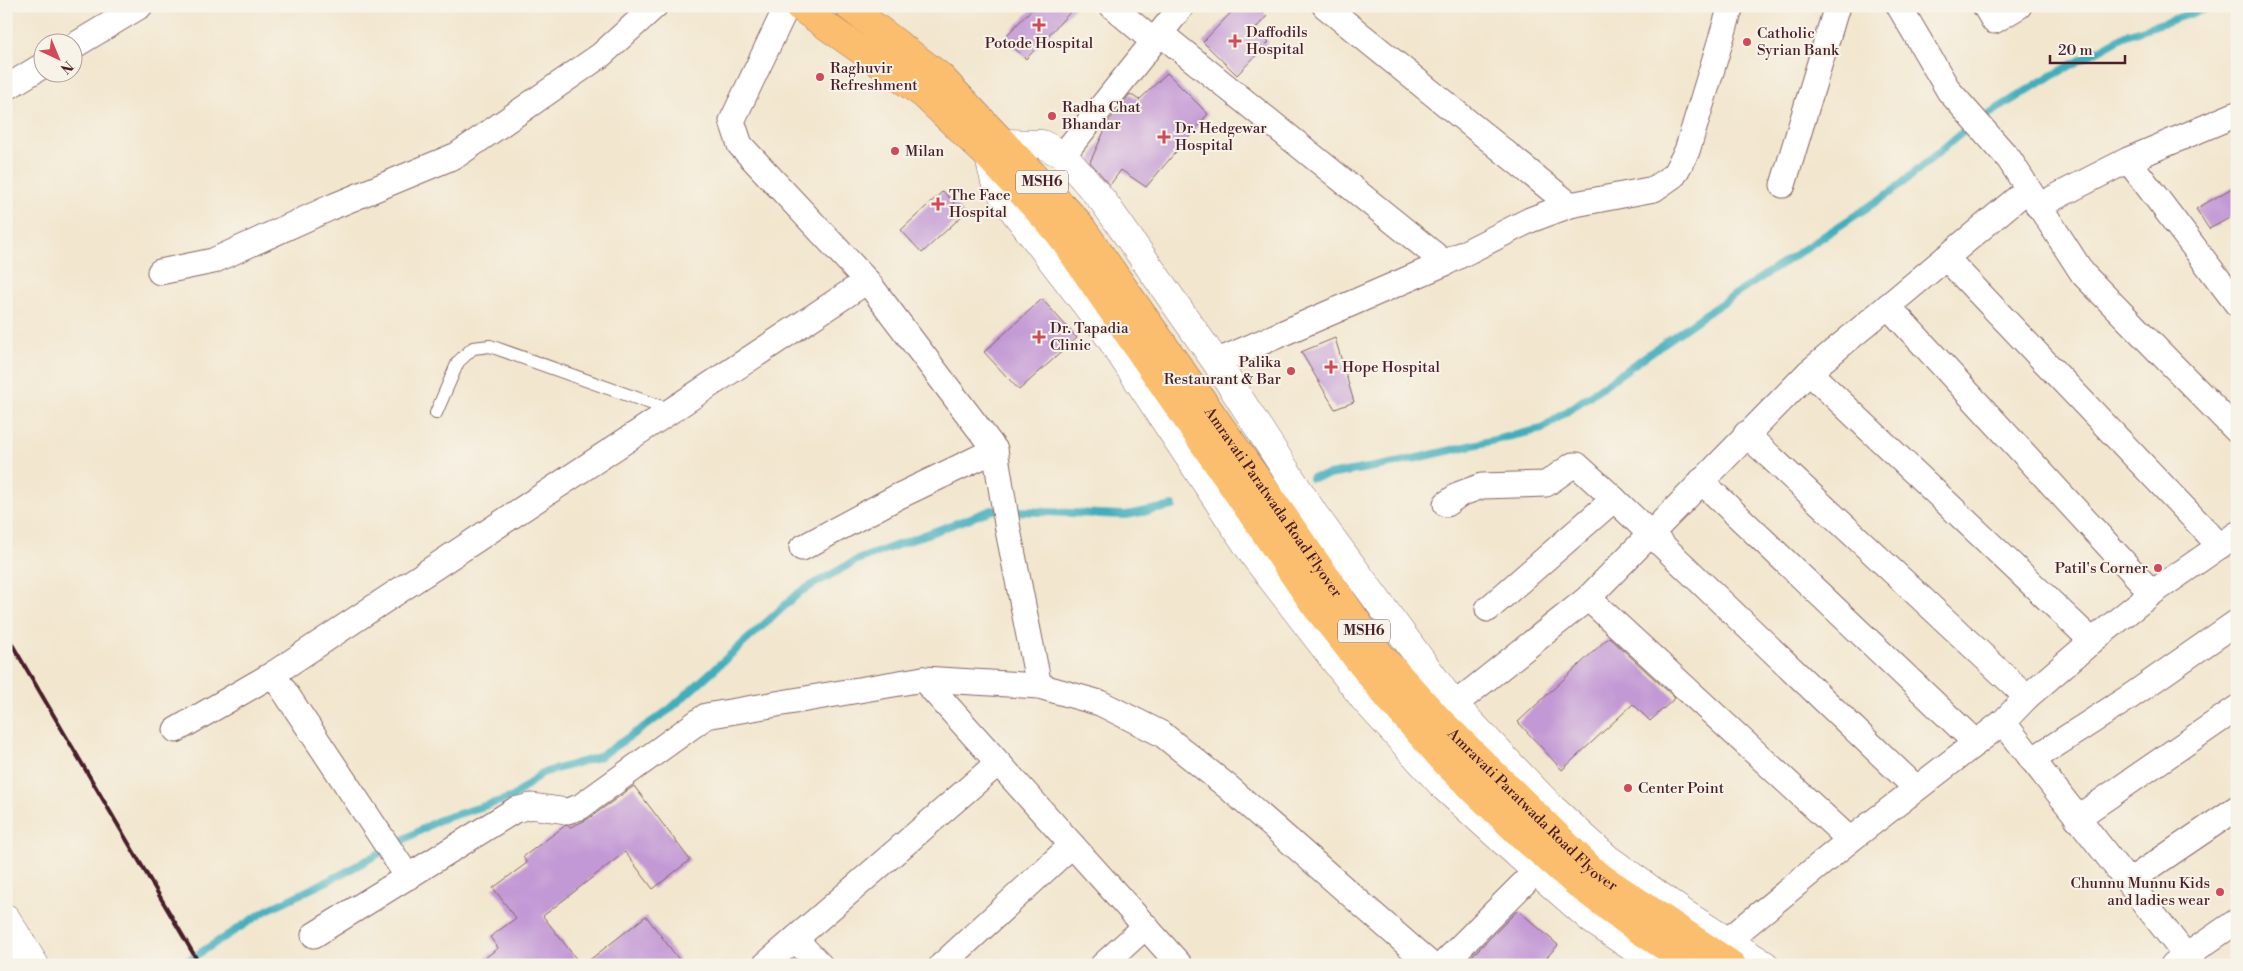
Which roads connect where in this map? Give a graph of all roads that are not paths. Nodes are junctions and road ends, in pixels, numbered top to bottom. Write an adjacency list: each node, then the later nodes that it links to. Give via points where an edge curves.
1 (140, 6): 15 (street)
2 (656, 6): 28 (street, via 601,56 457,155 334,206 213,262)
3 (787, 6): 29 (street, via 732,121 740,145)
4 (798, 6): 19 (main road, MSH6)
5 (848, 6): 19 (main road, MSH6, via 940,76)
6 (1112, 6): 14 (street)
7 (1182, 6): 14 (street)
8 (1325, 6): 24 (street)
9 (1731, 6): 24 (street, via 1687,151 1674,175 1654,189)
10 (1837, 6): 22 (street)
11 (1900, 6): 23 (street, via 1948,91 2009,158)
12 (1985, 6): 13 (street, via 1994,20)
13 (2019, 6)
14 (1157, 37): 20 (street); 27 (street)
15 (82, 42)
16 (32, 72): 17 (street)
17 (6, 88)
18 (2237, 114): 21 (street)
19 (997, 150): 20 (street, via 1042,144); 25 (main road, Amravati Paratwada Road Flyover / MSH6); 66 (street, via 994,182 1100,323 1256,557 1364,699 1445,788)
20 (1063, 155): 32 (street, via 1103,201)
21 (2128, 160): 23 (street); 30 (street)
22 (1783, 185)
23 (2033, 198): 26 (street); 36 (street, via 2083,274)
24 (1570, 205): 27 (street, via 1530,220)
25 (1068, 227): 74 (main road, Amravati Paratwada Road Flyover / MSH6, via 1382,656 1439,720 1596,873); 85 (main road, Amravati Paratwada Road Flyover, via 1314,604 1393,703 1448,765 1522,836 1632,925)
26 (1946, 258): 31 (street); 43 (street)
27 (1445, 263): 32 (street)
28 (160, 272)
29 (867, 280): 34 (street); 38 (street)
30 (2237, 304)
31 (1888, 306): 33 (street); 45 (street)
32 (1216, 362): 54 (street, via 1314,514)
33 (1809, 372): 37 (street); 49 (street)
34 (670, 410): 35 (lane, via 490,346 473,348 458,362); 50 (street)
35 (436, 413)
36 (2237, 431)
37 (1746, 434): 39 (street); 53 (street)
38 (997, 455): 44 (street, via 897,497); 52 (street, via 1008,530)
39 (1701, 481): 42 (street); 58 (street)
40 (1614, 499): 41 (street, via 1577,465 1546,484 1482,486 1460,494); 42 (street); 47 (street)
41 (1446, 504)
42 (1652, 534): 46 (street); 61 (street)
43 (2228, 540): 45 (street)
44 (802, 548)
45 (2152, 593): 49 (street)
46 (1588, 598): 54 (street); 64 (street)
47 (1488, 609)
48 (2237, 622): 59 (street)
49 (2092, 641): 53 (street)
50 (273, 674): 57 (street); 67 (street)
51 (923, 679): 52 (street); 60 (street); 67 (street, via 706,716 574,810 530,806 515,810)
52 (1039, 686): 82 (street, via 1100,703 1162,734 1228,787)
53 (2027, 697): 56 (street)
54 (1454, 705): 74 (street, via 1551,807 1607,858 1685,914)
55 (2237, 708): 63 (street)
56 (2003, 722): 58 (street); 59 (street)
57 (176, 730)
58 (1976, 743): 61 (street)
59 (2032, 760): 63 (street)
60 (998, 763): 65 (street); 73 (street)
61 (1916, 788): 64 (street)
62 (2237, 808): 68 (street)
63 (2077, 818): 68 (street)
64 (1850, 840): 74 (street)
65 (1072, 845): 71 (street); 79 (street)
66 (1536, 871): 83 (street); 84 (street, via 1592,920)
67 (405, 873): 72 (street)
68 (2128, 882): 76 (street)
69 (6, 918): 75 (street)
70 (2237, 920): 76 (street)
71 (1146, 926): 80 (street); 81 (street)
72 (314, 935)
73 (795, 939): 77 (street); 78 (street)
74 (1729, 953): 86 (street)
75 (22, 955)
76 (2184, 962)
77 (765, 965)
78 (820, 965)
79 (942, 965)
80 (1103, 965)
81 (1180, 965)
82 (1431, 965)
83 (1442, 965)
84 (1658, 965)
85 (1693, 965)
86 (1766, 965)

